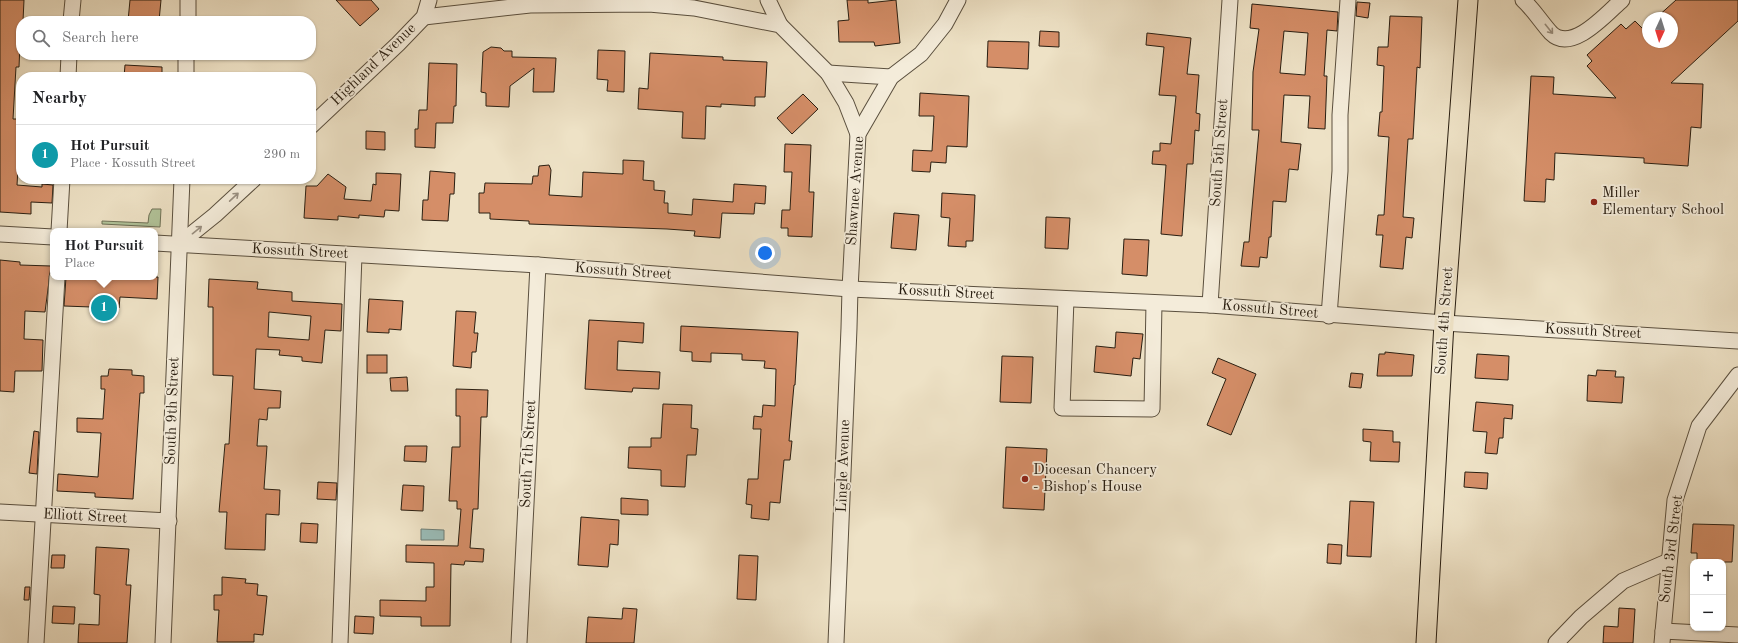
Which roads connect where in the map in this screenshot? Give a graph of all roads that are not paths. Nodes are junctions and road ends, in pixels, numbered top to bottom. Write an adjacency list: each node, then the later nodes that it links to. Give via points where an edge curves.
1 (73, 0): 11 (street)
2 (188, 0): 12 (street)
3 (429, 0): 13 (street, Highland Avenue)
4 (768, 0): 14 (street)
5 (958, 0): 20 (street, Shawnee Avenue, via 945,24 921,54)
6 (1230, 0): 37 (street, South 5th Street)
7 (1348, 0): 38 (street, via 1340,115 1340,171)
8 (1468, 0): 39 (main road, South 4th Street)
9 (1523, 0): 10 (street, one-way to 10, via 1551,34 1562,38 1575,38 1589,30)
10 (1622, 0)
11 (71, 16)
12 (188, 16)
13 (424, 17): 14 (street, via 530,5 650,4 694,8); 21 (street, Highland Avenue)
14 (780, 26): 19 (street)
15 (70, 60): 17 (street)
16 (186, 60): 18 (street)
17 (68, 72)
18 (186, 72)
19 (828, 74): 20 (street); 22 (street, via 846,104)
20 (891, 77): 22 (street, Shawnee Avenue)
21 (316, 121)
22 (858, 134): 34 (street, Shawnee Avenue)
23 (62, 184): 26 (street)
24 (182, 184): 30 (street, South 9th Street)
25 (248, 184): 30 (street, one-way to 25)
26 (59, 228)
27 (0, 234): 28 (street)
28 (50, 237)
29 (158, 243): 30 (street, Kossuth Street)
30 (178, 244): 31 (street, Kossuth Street); 44 (street, South 9th Street)
31 (354, 255): 32 (street, Kossuth Street); 50 (street)
32 (538, 266): 34 (street, Kossuth Street); 51 (street, South 7th Street)
33 (57, 280): 43 (street)
34 (850, 288): 35 (street, Kossuth Street); 52 (street, Lingle Avenue)
35 (1066, 298): 36 (street, Kossuth Street); 36 (street, via 1062,408 1152,409)
36 (1154, 303): 37 (street, Kossuth Street)
37 (1210, 305): 38 (street, Kossuth Street)
38 (1329, 316): 39 (street, Kossuth Street)
39 (1444, 323): 40 (street, Kossuth Street); 53 (main road, South 4th Street)
40 (1738, 341)
41 (1738, 375): 45 (street, South 3rd Street, via 1699,426 1675,500)
42 (0, 512): 43 (street, Elliott Street)
43 (44, 514): 44 (street, Elliott Street); 48 (street)
44 (169, 521): 49 (street, South 9th Street)
45 (1669, 561): 47 (street, South 3rd Street); 54 (street, via 1623,580)
46 (1738, 635): 47 (street)
47 (1663, 637)
48 (36, 643)
49 (163, 643)
50 (340, 643)
51 (520, 643)
52 (836, 643)
53 (1426, 643)
54 (1556, 643)

